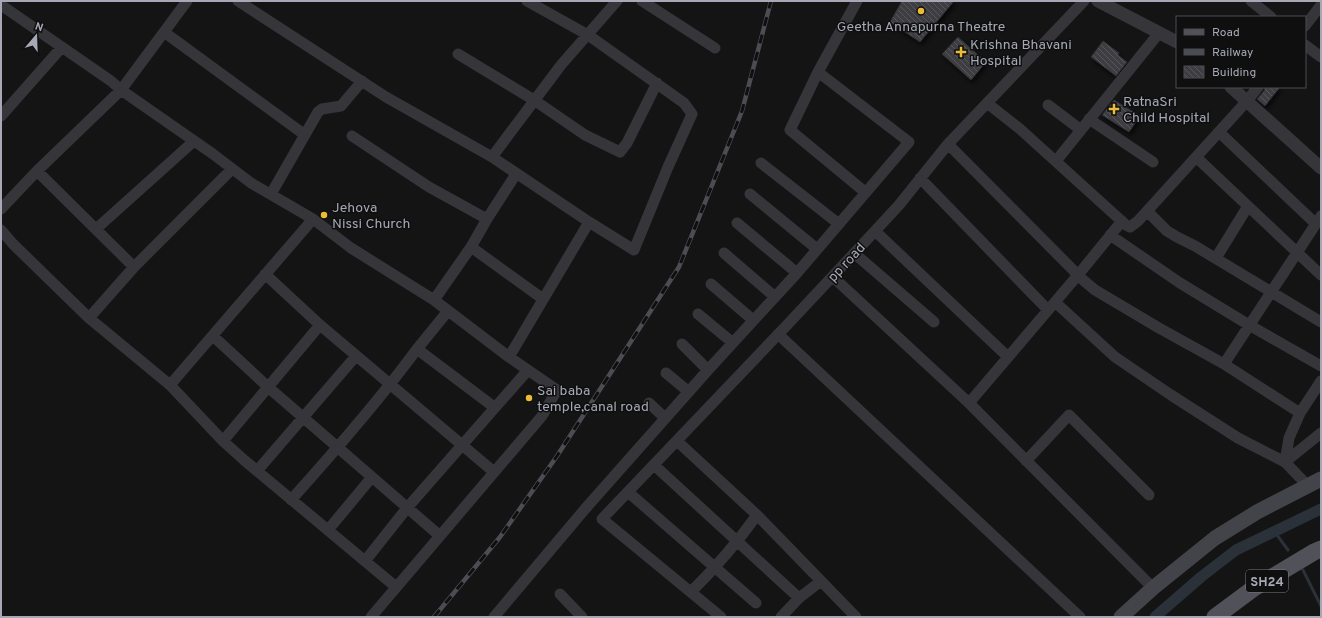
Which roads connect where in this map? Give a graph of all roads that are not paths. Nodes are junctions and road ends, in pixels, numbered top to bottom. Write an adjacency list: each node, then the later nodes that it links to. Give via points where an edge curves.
1 (187, 1): 14 (street)
2 (238, 1): 24 (street)
3 (527, 1): 16 (street)
4 (617, 1): 16 (street)
5 (642, 1): 20 (street)
6 (857, 1): 23 (street)
7 (1084, 1): 31 (street, pp road)
8 (1098, 1): 15 (street)
9 (1251, 1): 12 (street)
10 (1, 5): 19 (street)
11 (1321, 5): 13 (street)
12 (1270, 16)
13 (1306, 25)
14 (164, 32): 28 (street); 37 (street)
15 (1159, 33): 17 (street); 34 (street)
16 (588, 35): 25 (street); 29 (street)
17 (1176, 42)
18 (1306, 46): 22 (street)
19 (62, 47): 28 (street); 33 (street)
20 (715, 48)
21 (458, 54): 29 (street)
22 (1321, 57)
23 (818, 72): 51 (street, via 790,130); 51 (street, via 909,142)
24 (362, 82): 37 (street, via 341,106 318,112); 41 (street)
25 (657, 83): 29 (street, via 620,152 585,134); 61 (street, via 684,103 692,114 634,250)
26 (1232, 88): 30 (street)
27 (1257, 88): 30 (street)
28 (121, 90): 39 (street); 48 (street)
29 (534, 100): 41 (street)
30 (1247, 101): 36 (street); 46 (street)
31 (987, 103): 40 (street, pp road); 43 (street)
32 (1048, 105): 35 (street)
33 (1, 116)
34 (1089, 119): 35 (street); 44 (street)
35 (1081, 130): 43 (street)
36 (1219, 132): 42 (street); 59 (street)
37 (305, 135): 52 (street)
38 (352, 136): 58 (street, via 429,187)
39 (194, 141): 47 (street); 64 (street)
40 (948, 144): 50 (street, pp road); 77 (street)
41 (492, 157): 49 (street)
42 (1196, 157): 54 (street); 56 (street)
43 (1056, 161): 60 (street)
44 (1153, 162)
45 (761, 163): 63 (street)
46 (1321, 168)
47 (232, 169): 52 (street); 74 (street)
48 (37, 171): 55 (street); 64 (street)
49 (516, 174): 58 (street); 61 (street)
50 (920, 178): 66 (street, pp road); 86 (street)
51 (865, 192): 63 (street)
52 (271, 194): 57 (street)
53 (750, 194): 69 (street)
54 (1248, 206): 70 (street); 73 (street)
55 (1, 209)
56 (1147, 211): 60 (street, via 1130,227); 73 (street, via 1172,234)
57 (313, 219): 76 (street); 84 (street, via 351,248)
58 (487, 219): 68 (street)
59 (1318, 220): 70 (street)
60 (1122, 221): 67 (street)
61 (589, 222): 83 (street)
62 (737, 223): 75 (street)
63 (838, 224): 69 (street)
64 (96, 229): 74 (street)
65 (1, 230): 89 (street)
66 (875, 231): 72 (street, pp road); 102 (street)
67 (1110, 235): 77 (street); 94 (street)
68 (471, 247): 83 (street); 84 (street)
69 (817, 249): 75 (street)
70 (1297, 252): 78 (street); 81 (street)
71 (724, 253): 82 (street)
72 (854, 253): 79 (street, pp road); 91 (street)
73 (1216, 258): 81 (street)
74 (134, 267): 89 (street)
75 (797, 273): 82 (street)
76 (265, 274): 93 (street); 96 (street)
77 (1078, 275): 85 (street); 103 (street, via 1095,290)
78 (1321, 275)
79 (832, 277): 95 (street, pp road); 114 (street)
80 (711, 284): 90 (street)
81 (1272, 291): 92 (street); 94 (street)
82 (775, 297): 90 (street)
83 (543, 299): 101 (street)
84 (434, 300): 87 (street)
85 (1056, 302): 86 (street); 125 (street, via 1115,357 1238,438)
86 (1048, 310): 102 (street)
87 (448, 311): 99 (street); 101 (street)
88 (698, 314): 97 (street)
89 (89, 318): 109 (street)
90 (753, 320): 97 (street)
91 (934, 322)
92 (1321, 322)
93 (320, 325): 100 (street); 111 (street)
94 (1249, 325): 103 (street); 104 (street)
95 (778, 334): 121 (street, pp road); 156 (street)
96 (213, 336): 109 (street); 111 (street)
97 (733, 343): 106 (street)
98 (682, 344): 106 (street)
99 (417, 349): 110 (street); 115 (street)
100 (356, 356): 110 (street); 117 (street)
101 (509, 357): 105 (street)
102 (1008, 357): 114 (street)
103 (1224, 364): 116 (street)
104 (1321, 366)
105 (528, 370): 115 (street); 128 (street, via 557,390 542,416)
106 (708, 370): 112 (street)
107 (666, 373): 112 (street)
108 (1321, 381): 116 (street)
109 (170, 385): 120 (street)
110 (391, 385): 122 (street); 123 (street)
111 (268, 387): 117 (street); 120 (street)
112 (689, 392): 118 (street)
113 (649, 403): 118 (street)
114 (969, 403): 124 (street)
115 (494, 407): 122 (street)
116 (1300, 413): 125 (street, via 1289,438)
117 (303, 418): 123 (street); 127 (street)
118 (665, 418): 151 (street)
119 (1321, 433): 125 (street)
120 (223, 441): 127 (street)
121 (677, 441): 126 (street, pp road); 136 (street)
122 (462, 445): 128 (street); 135 (street)
123 (338, 448): 129 (street); 134 (street)
124 (1026, 461): 133 (street, via 1069,415); 145 (street)
125 (1285, 462): 131 (street)
126 (654, 465): 132 (street, pp road); 139 (street)
127 (257, 471): 134 (street)
128 (494, 472): 138 (street)
129 (372, 477): 135 (street); 137 (street)
130 (1321, 479): 131 (main road)
131 (1307, 485): 145 (main road, via 1215,538)
132 (628, 492): 142 (street); 146 (street, pp road, via 602,519)
133 (1149, 495)
134 (291, 500): 137 (street)
135 (407, 508): 138 (street); 141 (street)
136 (757, 515): 139 (street); 143 (street)
137 (328, 530): 141 (street)
138 (440, 536): 144 (street)
139 (738, 541): 142 (street); 148 (street)
140 (1321, 549): 158 (main road, SH24, via 1254,588)
141 (365, 561): 144 (street)
142 (715, 568): 146 (street); 149 (street)
143 (822, 581): 148 (street); 155 (street)
144 (396, 587): 150 (street)
145 (1153, 588): 157 (main road)
146 (691, 592): 153 (street)
147 (560, 594): 152 (street)
148 (799, 598): 154 (street)
149 (756, 603)
150 (371, 617)
151 (494, 617)
152 (582, 617)
153 (721, 617)
154 (781, 617)
155 (856, 617)
156 (1080, 617)
157 (1121, 617)
158 (1215, 617)

